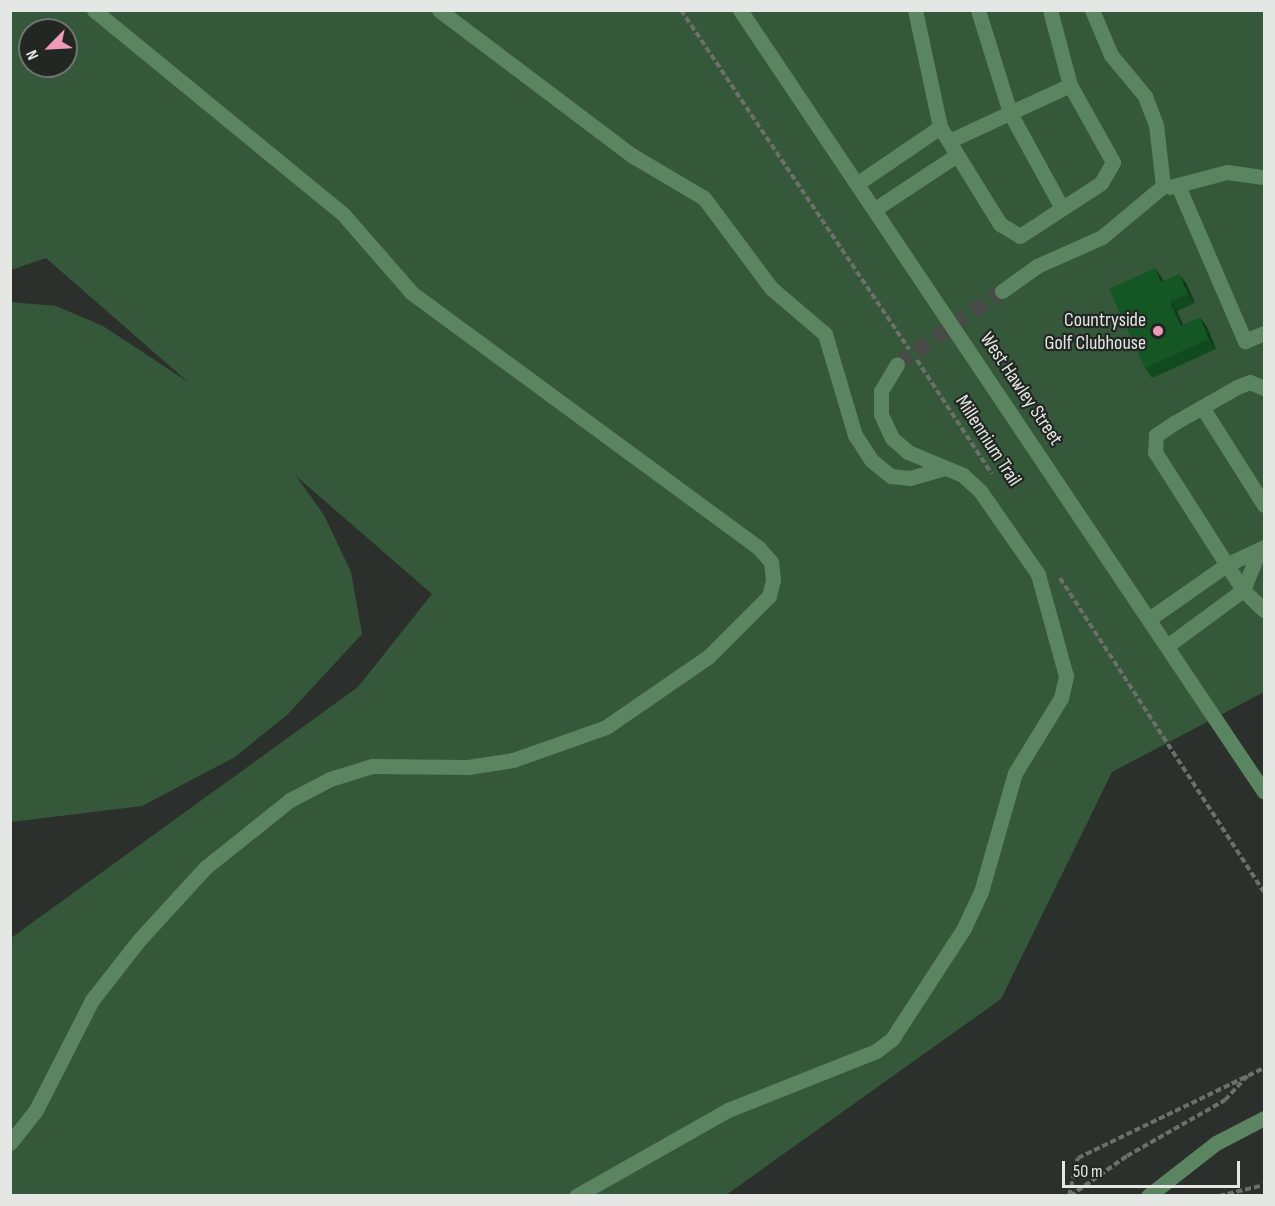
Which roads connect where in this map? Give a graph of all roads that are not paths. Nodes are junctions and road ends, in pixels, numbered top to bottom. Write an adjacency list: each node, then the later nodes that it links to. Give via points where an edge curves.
1 (94, 10): 32 (street, via 342,214 411,292 759,548 771,562 773,580 769,596 708,657 606,727 513,760 468,767 372,766 330,779 290,800 206,867 139,940 92,1000 36,1110)
2 (439, 10): 22 (street, via 633,156 704,198 771,288 825,334 855,435 871,459 891,476 910,478)
3 (740, 10): 13 (street, West Hawley Street)
4 (915, 10): 10 (street)
5 (978, 10): 9 (street)
6 (1050, 10): 8 (street)
7 (1092, 10): 14 (street, via 1111,55 1145,96)
8 (1070, 85): 9 (street); 15 (street, via 1113,162 1101,183)
9 (1010, 113): 11 (street); 15 (street)
10 (940, 127): 11 (street); 13 (street)
11 (953, 148): 15 (street, via 1000,224 1020,236); 16 (street)
12 (1264, 177): 14 (street, via 1227,172)
13 (858, 183): 16 (street, West Hawley Street)
14 (1171, 187): 17 (street, via 1102,237 1037,266); 18 (street, via 1245,341)
15 (1062, 208)
16 (875, 209): 28 (street, West Hawley Street)
17 (1002, 291)
18 (1264, 333)
19 (897, 364): 22 (street, via 881,391 881,414 892,438)
20 (1264, 388): 21 (street, via 1250,382)
21 (1202, 407): 23 (street); 25 (street, via 1156,435 1155,452)
22 (944, 468): 33 (street, via 963,476 980,491 1038,574 1050,600 1066,676 1061,698 1015,772 981,892 964,928 892,1039 876,1051 728,1110)
23 (1264, 505)
24 (1262, 549): 25 (street); 26 (street)
25 (1226, 565): 26 (street); 28 (street)
26 (1244, 590): 27 (street); 29 (street)
27 (1264, 610)
28 (1149, 619): 29 (street, West Hawley Street)
29 (1167, 646): 30 (street, West Hawley Street)
30 (1264, 792)
31 (1264, 1118): 34 (street, via 1216,1143)
32 (10, 1143)
33 (576, 1196)
34 (1148, 1196)

